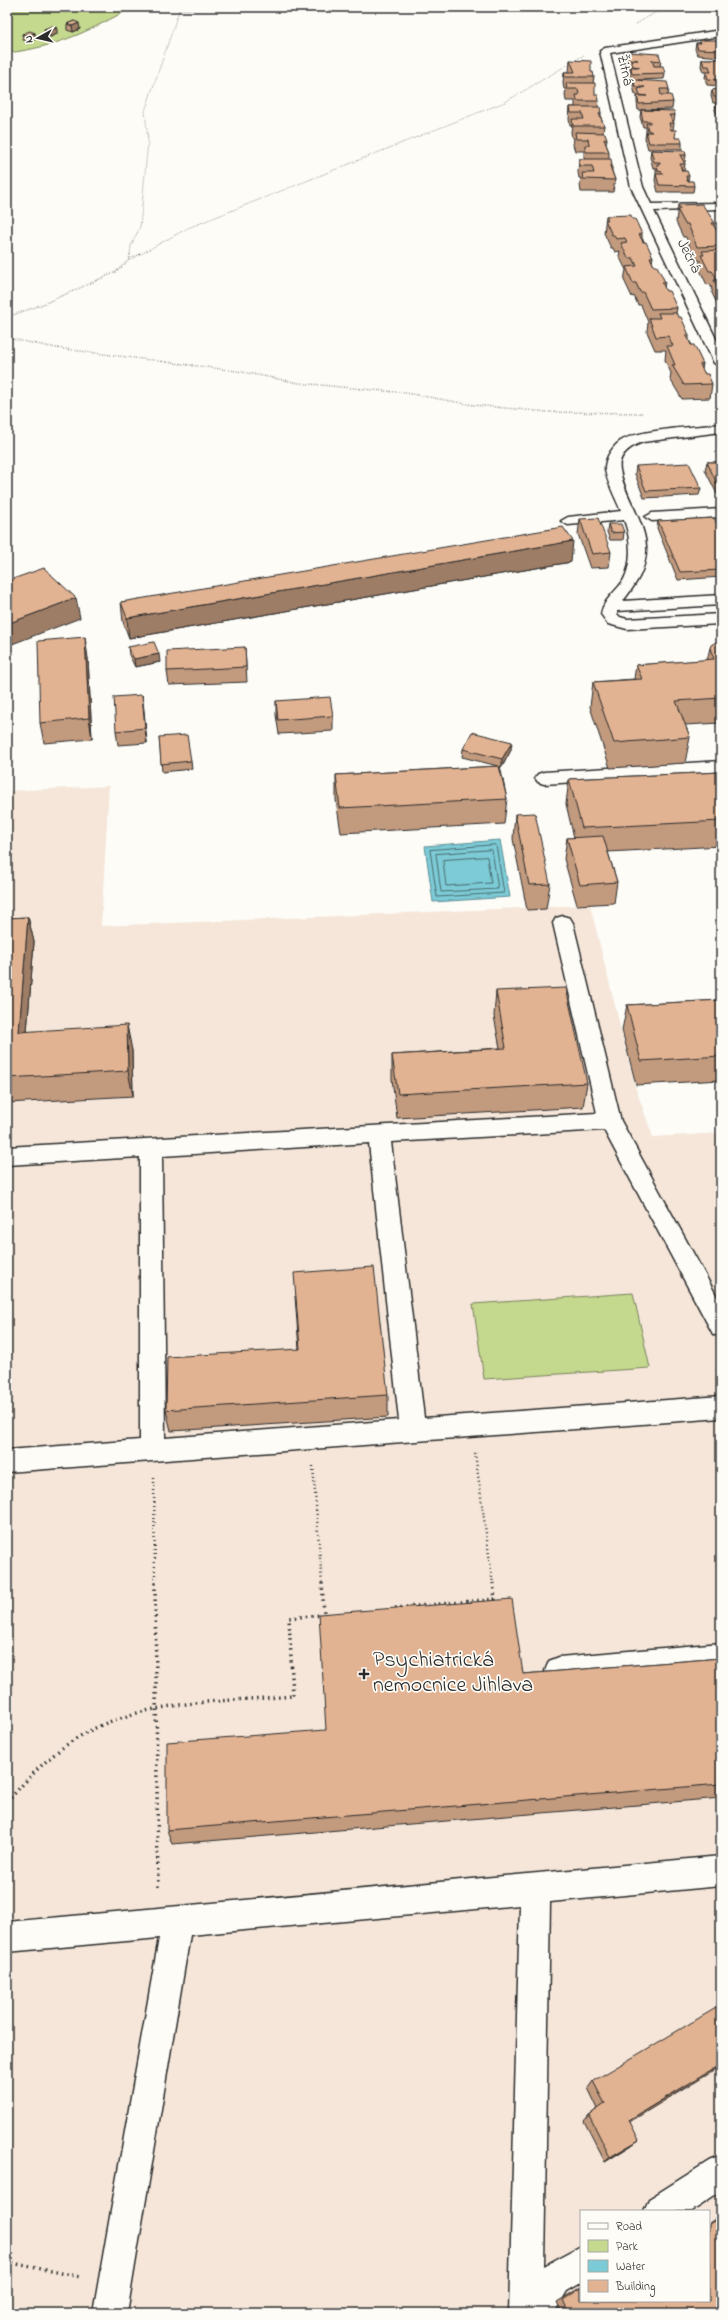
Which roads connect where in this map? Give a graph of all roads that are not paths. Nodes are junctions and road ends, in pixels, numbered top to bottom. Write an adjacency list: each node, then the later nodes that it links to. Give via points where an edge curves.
1 (721, 33): 3 (street, Žitná, via 605,51 638,187)
2 (721, 206): 3 (street)
3 (646, 208): 4 (street, Ječná)
4 (721, 362)
5 (721, 428): 7 (street, via 641,438 621,448 615,456 612,470)
6 (721, 513): 8 (street)
7 (629, 514): 9 (street); 11 (street, via 638,545 637,562 631,581)
8 (652, 517)
9 (568, 520)
10 (721, 600): 11 (street)
11 (610, 607): 12 (street, via 609,614 614,620 627,624)
12 (721, 619)
13 (721, 767): 14 (street)
14 (544, 778)
15 (563, 923): 16 (street)
16 (610, 1121): 17 (street); 20 (street)
17 (379, 1134): 18 (street); 22 (street)
18 (151, 1148): 19 (street); 23 (street)
19 (7, 1156)
20 (721, 1327)
21 (721, 1407): 22 (street)
22 (414, 1430): 23 (street)
23 (154, 1450): 24 (street)
24 (7, 1461)
25 (721, 1657): 26 (street)
26 (542, 1673)
27 (721, 1871): 28 (street)
28 (535, 1888): 29 (street); 35 (street)
29 (168, 1922): 30 (street); 34 (street)
30 (7, 1937)
31 (721, 2173): 32 (street)
32 (663, 2210)
33 (580, 2264): 36 (street, via 555,2279)
34 (112, 2299)
35 (526, 2313)
36 (535, 2313)

